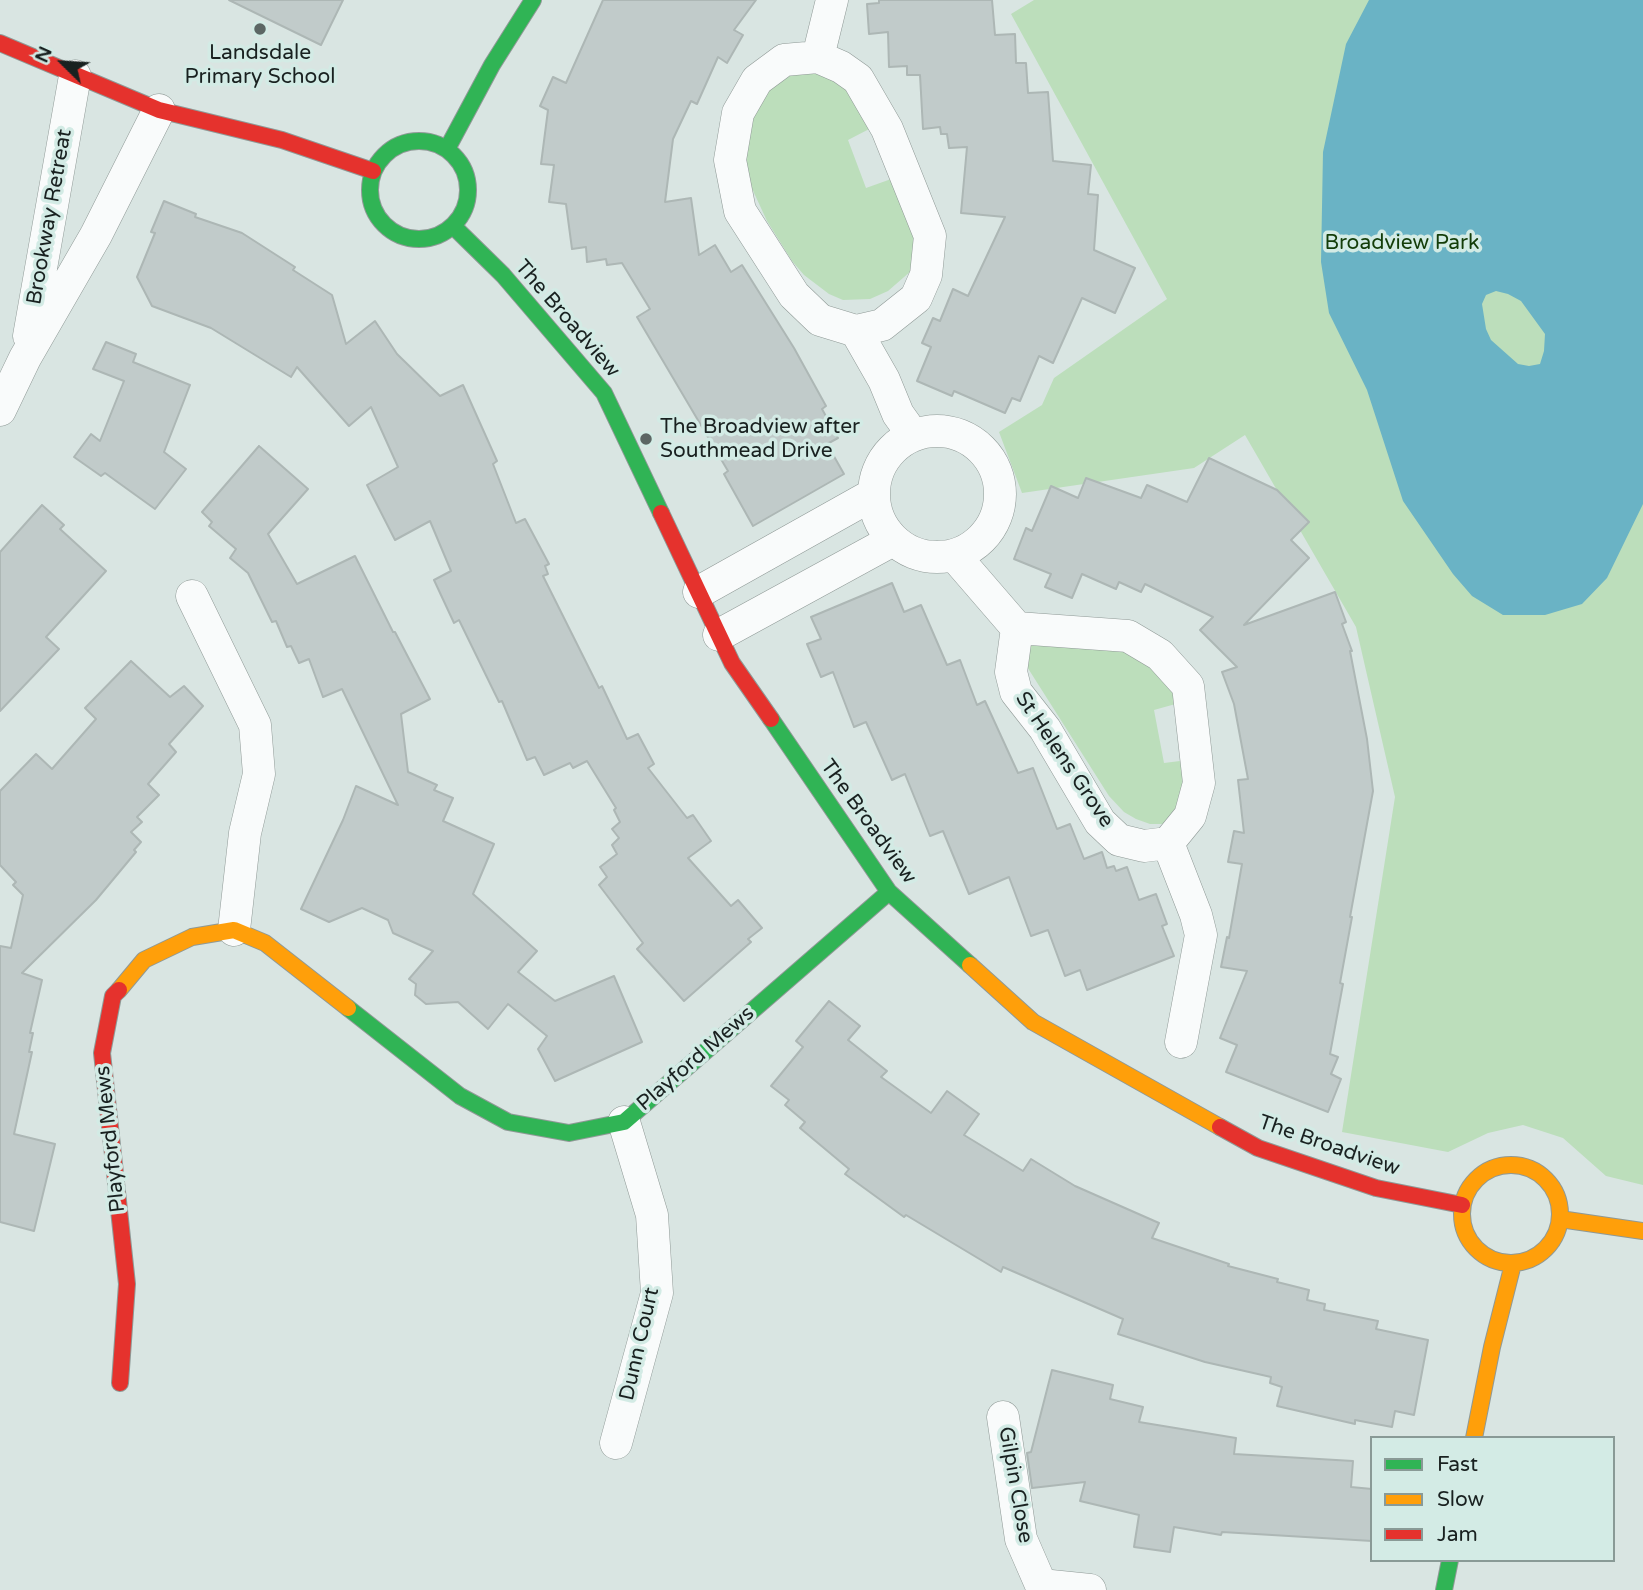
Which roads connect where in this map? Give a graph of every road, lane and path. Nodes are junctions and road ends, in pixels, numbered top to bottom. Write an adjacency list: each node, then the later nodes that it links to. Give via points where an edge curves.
1 (533, 0): 7 (street)
2 (832, 0): 4 (street)
3 (0, 43): 5 (street)
4 (818, 57): 10 (street, via 858,79 887,129 930,236 926,275 916,298 882,325); 10 (street, via 784,60 757,80 738,113 730,160 740,211 794,295 820,320)
5 (75, 76): 6 (street); 11 (street, Brookway Retreat)
6 (159, 110): 8 (street, via 282,141); 11 (street, Brookway Retreat, via 96,235)
7 (447, 149): 8 (street, via 434,143 405,143 381,158); 9 (street, via 459,162 468,195)
8 (373, 171): 9 (street, via 372,207 396,234 432,238)
9 (453, 226): 17 (street, The Broadview, via 503,275 604,393)
10 (856, 331): 13 (street)
11 (26, 358): 12 (street, Brookway Retreat)
12 (0, 410)
13 (913, 435): 14 (street, via 889,453 878,472); 16 (street, via 957,433 976,444 994,466 1000,486 990,529 974,546)
14 (874, 494): 15 (street, via 881,522); 17 (street)
15 (893, 540): 16 (street, via 932,558); 20 (street)
16 (954, 555): 19 (street)
17 (699, 592): 20 (street, The Broadview)
18 (192, 596): 23 (street, via 255,725 259,774 245,833)
19 (1017, 628): 21 (street, St Helens Grove, via 1011,672 1016,692 1045,729 1100,822 1119,840 1144,846); 21 (street, via 1128,636 1160,655 1188,686 1199,783 1190,816)
20 (719, 635): 22 (street, The Broadview, via 732,663)
21 (1168, 843): 24 (street, via 1200,935)
22 (889, 892): 25 (street, Playford Mews); 26 (street, The Broadview, via 1032,1023 1246,1141 1376,1188)
23 (234, 930): 25 (street, Playford Mews, via 265,943 460,1096 508,1122 569,1133); 30 (street, Playford Mews, via 192,937 144,960 113,996 102,1053 127,1284)
24 (1181, 1042)
25 (624, 1122): 33 (street, Dunn Court, via 652,1215 657,1293)
26 (1462, 1205): 27 (street, via 1471,1184 1483,1172 1513,1164 1547,1179 1556,1194); 29 (street, via 1462,1223 1472,1245 1485,1257)
27 (1560, 1219): 28 (street); 29 (street, via 1556,1236 1545,1250)
28 (1643, 1231)
29 (1513, 1264): 32 (street)
30 (120, 1383)
31 (1003, 1416): 35 (street, Gilpin Close, via 1021,1539 1041,1585)
32 (1474, 1436)
33 (616, 1443)
34 (1450, 1562): 36 (street)
35 (1090, 1590)
36 (1444, 1590)

